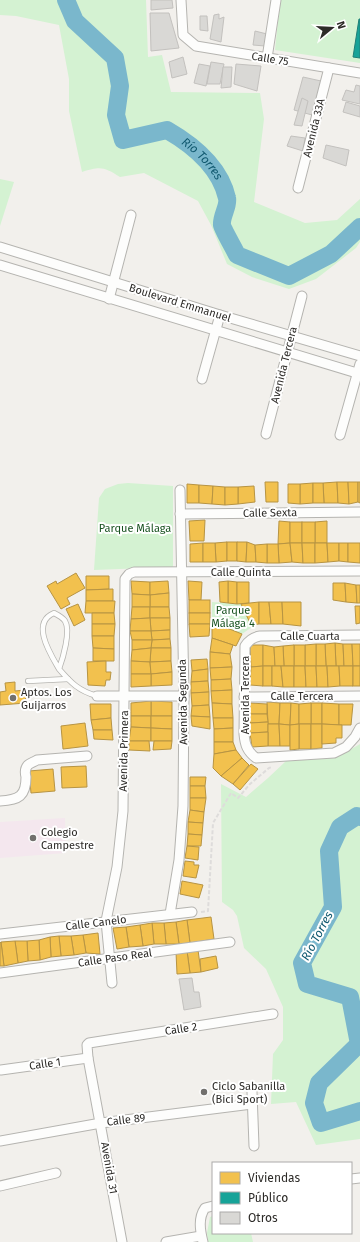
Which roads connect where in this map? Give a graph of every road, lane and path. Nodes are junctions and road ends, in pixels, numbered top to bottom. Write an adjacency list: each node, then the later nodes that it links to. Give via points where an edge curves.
1 (181, 0): 3 (street, Calle 75, via 183,35 196,46)
2 (276, 0): 3 (street)
3 (267, 58): 4 (street, Calle 75)
4 (329, 68): 5 (street, Calle 75); 6 (street, Avenida 33A)
5 (360, 73)
6 (298, 188)
7 (131, 216): 10 (street)
8 (0, 247): 10 (street, Boulevard Emmanuel)
9 (0, 265): 12 (street, Boulevard Emmanuel)
10 (113, 282): 12 (street); 13 (street, Boulevard Emmanuel)
11 (302, 296): 15 (street, Avenida Tercera)
12 (108, 299): 14 (street, Boulevard Emmanuel)
13 (220, 315): 14 (street); 15 (street, Boulevard Emmanuel)
14 (216, 331): 16 (street, Boulevard Emmanuel); 19 (street)
15 (291, 336): 16 (street, Avenida Tercera); 17 (street, Boulevard Emmanuel)
16 (287, 352): 18 (street, Boulevard Emmanuel); 20 (street, Avenida Tercera)
17 (360, 356)
18 (359, 370): 21 (street)
19 (202, 379)
20 (266, 434)
21 (340, 435)
22 (180, 490): 24 (street, Avenida Segunda)
23 (360, 512): 24 (street, Calle Sexta)
24 (180, 514): 26 (street, Avenida Segunda)
25 (360, 571): 26 (street, Calle Quinta)
26 (181, 572): 27 (street, Calle Quinta, via 134,572); 35 (street, Avenida Segunda)
27 (125, 579): 34 (street, Avenida Primera)
28 (360, 635): 29 (street, Calle Cuarta)
29 (260, 636): 36 (street, Avenida Tercera, via 255,636 245,646)
30 (59, 669): 30 (lane, via 45,643 43,632 44,623 54,613 65,621 67,633 64,656); 31 (lane)
31 (68, 679): 32 (lane); 33 (lane, via 86,693)
32 (28, 681)
33 (97, 696): 34 (street)
34 (125, 696): 35 (street); 45 (street, Avenida Primera, via 123,811 117,867)
35 (184, 696): 44 (street, Avenida Segunda, via 183,806 179,860)
36 (244, 696): 37 (street, Calle Tercera); 40 (street, Avenida Tercera, via 246,747 256,758)
37 (360, 696)
38 (360, 728): 40 (street, via 346,746 334,753)
39 (87, 756): 41 (street, via 37,760 31,763 26,768 25,790 21,795)
40 (280, 757): 42 (path, via 278,766 269,768 238,798 230,793 213,823)
41 (0, 801)
42 (208, 911)
43 (192, 912): 44 (street, Calle Canelo)
44 (170, 914): 45 (street, Calle Canelo)
45 (106, 921): 46 (street, Calle Canelo); 48 (street, Avenida Primera)
46 (0, 934)
47 (230, 942): 48 (street, Calle Paso Real)
48 (110, 958): 49 (street, Calle Paso Real); 50 (street, Avenida Primera)
49 (0, 973)
50 (112, 982)
51 (273, 1014): 52 (street, Calle 2, via 89,1044)
52 (88, 1058): 53 (street, Calle 1); 56 (street, Avenida 31)
53 (1, 1070)
54 (252, 1092): 55 (street)
55 (252, 1104): 56 (street, Calle 89); 58 (street)
56 (101, 1123): 57 (street, Calle 89); 63 (street, Avenida 31)
57 (0, 1141)
58 (254, 1146)
59 (56, 1173): 60 (street)
60 (0, 1186)
61 (209, 1207): 62 (street, via 201,1214)
62 (202, 1239): 64 (street)
63 (122, 1242)
64 (166, 1242)

